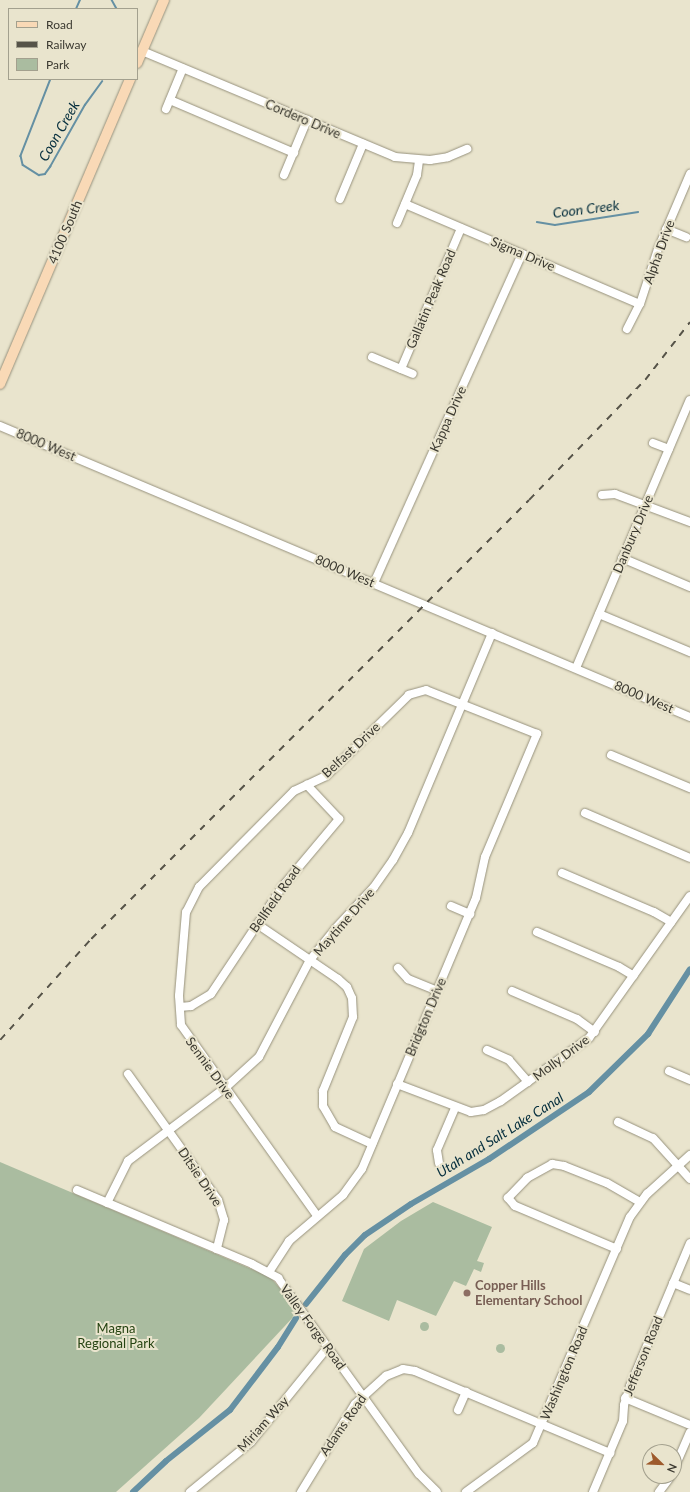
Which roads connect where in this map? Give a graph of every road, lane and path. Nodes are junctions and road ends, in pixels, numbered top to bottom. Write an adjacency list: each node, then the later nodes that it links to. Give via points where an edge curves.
1 (164, 0): 2 (main road)
2 (142, 50): 3 (main road); 4 (street, Cordero Drive)
3 (138, 60)
4 (183, 68): 6 (street); 8 (street, Cordero Drive)
5 (130, 80): 27 (main road, 4100 South)
6 (170, 100): 7 (street); 11 (street)
7 (166, 109)
8 (307, 120): 9 (street, Cordero Drive); 11 (street)
9 (363, 144): 12 (street, Cordero Drive, via 396,157); 15 (street)
10 (467, 149): 12 (street, Cordero Drive, via 448,157)
11 (294, 153): 14 (street)
12 (419, 161): 16 (street, via 417,175)
13 (690, 174): 19 (street, Alpha Drive)
14 (284, 175)
15 (340, 199)
16 (405, 204): 17 (street); 18 (street, Sigma Drive)
17 (397, 223)
18 (461, 228): 21 (street, Sigma Drive); 25 (street, Gallatin Peak Road)
19 (666, 229): 20 (street); 22 (street, Alpha Drive)
20 (686, 237)
21 (522, 254): 22 (street, Sigma Drive); 36 (street, Kappa Drive)
22 (640, 304): 23 (street, Alpha Drive)
23 (627, 329)
24 (372, 357): 25 (street)
25 (401, 369): 26 (street)
26 (413, 374)
27 (0, 384)
28 (690, 400): 31 (street, Danbury Drive)
29 (0, 426): 36 (street, 8000 West)
30 (653, 443): 31 (street)
31 (669, 449): 33 (street, Danbury Drive)
32 (602, 495): 33 (street, via 615,494)
33 (645, 505): 34 (street); 35 (street, Danbury Drive)
34 (690, 522)
35 (622, 558): 37 (street); 38 (street, Danbury Drive)
36 (374, 583): 39 (street, 8000 West)
37 (690, 587)
38 (599, 614): 40 (street); 41 (street, Danbury Drive)
39 (492, 633): 41 (street, 8000 West); 42 (street, Maytime Drive)
40 (690, 652)
41 (576, 668): 43 (street, 8000 West)
42 (463, 703): 44 (street, Belfast Drive); 46 (street, Belfast Drive, via 426,690 409,695 326,776); 58 (street, Maytime Drive, via 408,833 393,860 374,887)
43 (690, 717)
44 (536, 734): 54 (street, Bridgton Drive, via 485,857 481,882)
45 (611, 755): 47 (street)
46 (307, 785): 51 (street, Belfast Drive, via 294,791); 56 (street, Bellfield Road, via 339,819 286,882)
47 (690, 788)
48 (585, 813): 49 (street)
49 (690, 858)
50 (562, 873): 55 (street, via 654,912)
51 (192, 895): 63 (street, Sennie Drive, via 186,912)
52 (690, 896): 55 (street, Molly Drive)
53 (452, 906): 54 (street)
54 (470, 914): 61 (street, Bridgton Drive)
55 (671, 922): 60 (street, Molly Drive)
56 (257, 924): 58 (street); 63 (street, Bellfield Road, via 211,994 196,1003)
57 (537, 932): 60 (street)
58 (310, 960): 71 (street, Maytime Drive, via 269,1042 244,1073); 75 (street, via 347,987 353,1007 349,1029 323,1091 323,1106 335,1127)
59 (398, 968): 61 (street, via 408,979)
60 (634, 976): 64 (street, Molly Drive)
61 (437, 991): 70 (street, Bridgton Drive)
62 (512, 991): 64 (street, via 577,1018)
63 (180, 1007): 71 (street, Sennie Drive, via 185,1032)
64 (595, 1032): 69 (street, Molly Drive)
65 (487, 1050): 69 (street, via 509,1060)
66 (669, 1071): 68 (street)
67 (128, 1074): 74 (street, Ditsie Drive)
68 (690, 1080)
69 (528, 1082): 72 (street, Molly Drive, via 484,1110 471,1112)
70 (397, 1084): 72 (street, Molly Drive); 75 (street, Bridgton Drive)
71 (225, 1088): 74 (street, Maytime Drive); 83 (street, Sennie Drive)
72 (455, 1108): 77 (street, via 437,1150)
73 (618, 1122): 78 (street, via 653,1138)
74 (168, 1130): 82 (street, Maytime Drive, via 128,1161); 85 (street, Ditsie Drive, via 218,1200 224,1220)
75 (372, 1144): 83 (street, Bridgton Drive, via 353,1183 343,1195)
76 (690, 1155): 78 (street, Washington Road)
77 (439, 1163)
78 (678, 1166): 79 (street); 81 (street, Washington Road)
79 (690, 1179)
80 (77, 1190): 82 (street, Valley Forge Road)
81 (640, 1202): 86 (street, Washington Road); 86 (street, via 607,1183 564,1166 552,1164 527,1178 508,1198 515,1206)
82 (107, 1203): 85 (street, Valley Forge Road)
83 (317, 1216): 87 (street, Bridgton Drive, via 289,1241)
84 (690, 1243): 88 (street, Jefferson Road)
85 (217, 1249): 87 (street, Valley Forge Road)
86 (617, 1249): 95 (street, Washington Road)
87 (270, 1272): 90 (street, Valley Forge Road, via 285,1287)
88 (673, 1283): 89 (street); 93 (street, Jefferson Road)
89 (690, 1290)
90 (328, 1348): 92 (street, Valley Forge Road); 100 (street, Miriam Way, via 251,1442)
91 (466, 1392): 92 (street, Adams Road, via 403,1369 386,1376); 94 (street); 95 (street, Adams Road)
92 (363, 1395): 103 (street, Adams Road, via 314,1467); 104 (street, Valley Forge Road, via 419,1474)
93 (625, 1398): 96 (street); 99 (street, Jefferson Road, via 623,1421)
94 (458, 1410)
95 (542, 1424): 99 (street, Adams Road); 105 (street, Washington Road, via 533,1443)
96 (690, 1425)
97 (690, 1432): 98 (street)
98 (682, 1450)
99 (610, 1453): 106 (street, Jefferson Road)
100 (197, 1486): 101 (street, Miriam Way); 102 (street)
101 (190, 1492)
102 (203, 1492)
103 (301, 1492)
104 (437, 1492)
105 (466, 1492)
106 (593, 1492)

